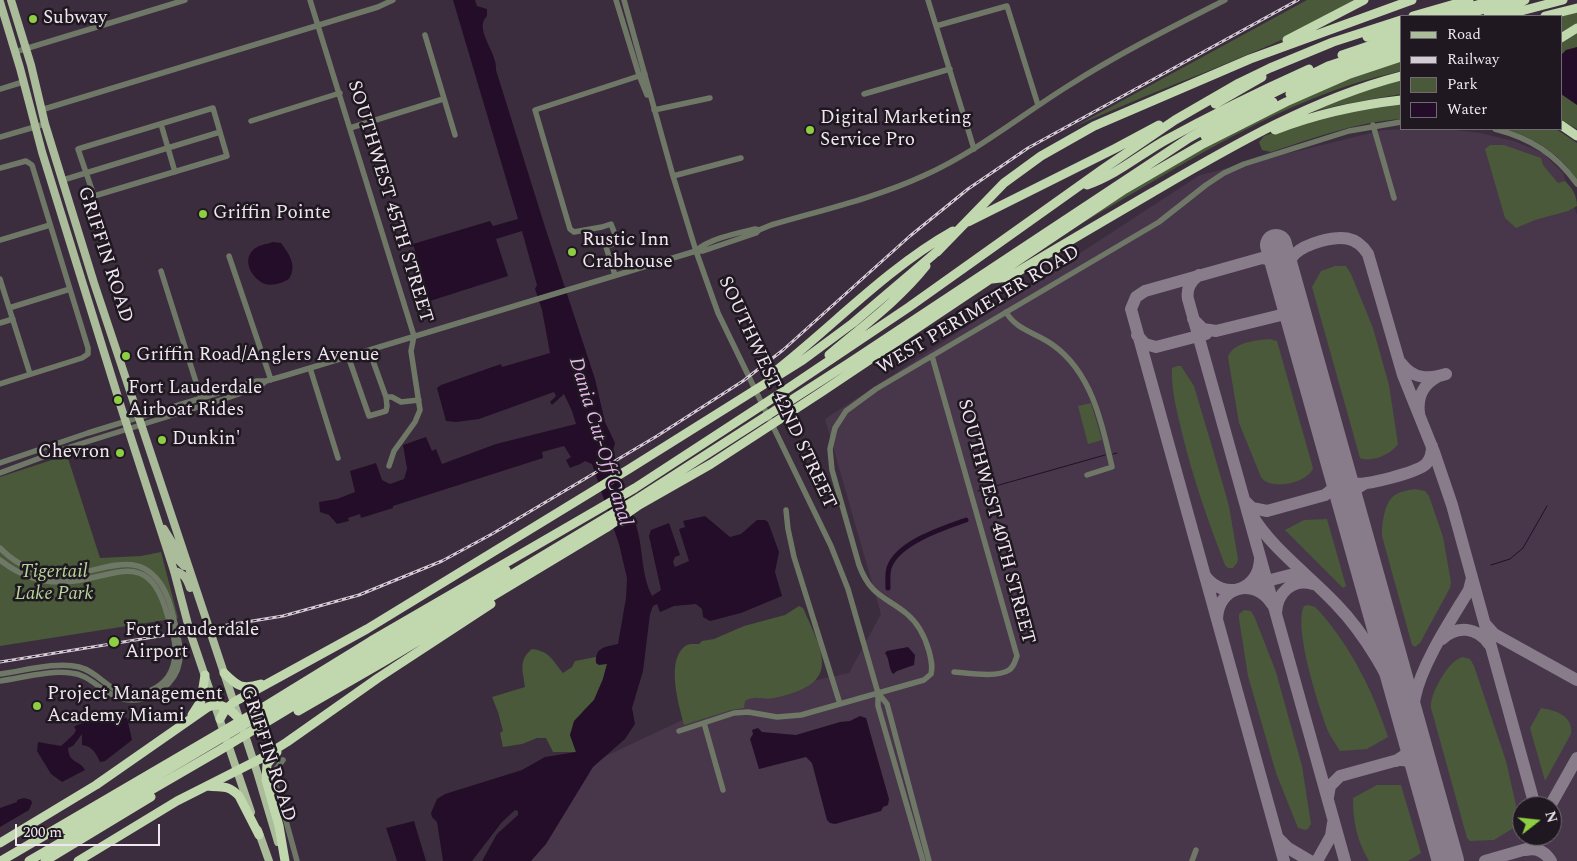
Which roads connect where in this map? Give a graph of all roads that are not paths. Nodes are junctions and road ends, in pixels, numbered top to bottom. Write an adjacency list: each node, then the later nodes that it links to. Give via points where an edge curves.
1 (11, 0): 34 (main road, GRIFFIN ROAD)
2 (185, 0): 34 (street)
3 (310, 0): 25 (street, SOUTHWEST 45TH STREET)
4 (393, 0): 25 (street)
5 (616, 0): 39 (street, SOUTHWEST 42ND STREET)
6 (624, 0): 39 (street, SOUTHWEST 42ND STREET)
7 (928, 0): 26 (street)
8 (1225, 0): 49 (street, via 1127,51)
9 (1364, 0): 37 (highway)
10 (1412, 0): 37 (highway)
11 (1469, 0): 18 (highway)
12 (1495, 0): 19 (highway)
13 (1512, 0): 20 (highway)
14 (1525, 0): 21 (highway)
15 (1563, 0): 22 (highway)
16 (0, 2): 35 (main road, GRIFFIN ROAD)
17 (1577, 8): 23 (highway)
18 (1416, 15)
19 (1441, 15)
20 (1465, 15)
21 (1493, 15)
22 (1506, 15)
23 (1549, 15)
24 (1400, 20): 48 (highway, via 1284,62)
25 (319, 25): 43 (street, SOUTHWEST 45TH STREET); 50 (street)
26 (936, 26): 38 (street); 49 (street, via 1006,6)
27 (1400, 27): 77 (highway, via 1325,51 1267,75 1175,126)
28 (1577, 28): 31 (highway)
29 (425, 35): 46 (street)
30 (1400, 35): 77 (highway, via 1264,88 1159,144 1106,178)
31 (1562, 37)
32 (1400, 42): 72 (highway, via 1328,66 1239,110)
33 (1400, 48): 72 (highway, via 1329,75)
34 (26, 49): 35 (street); 50 (main road, GRIFFIN ROAD)
35 (16, 52): 41 (main road, GRIFFIN ROAD)
36 (1400, 57): 90 (highway, via 1318,88 1201,145 1125,189)
37 (1250, 59): 83 (highway, via 1094,126 1041,156 992,193)
38 (950, 69): 44 (street); 66 (street)
39 (642, 75): 51 (street, SOUTHWEST 42ND STREET); 88 (street, via 534,110 570,229 574,232 611,224 615,243 606,246)
40 (1400, 76): 67 (highway, via 1314,107)
41 (23, 82): 42 (street); 58 (main road, GRIFFIN ROAD)
42 (0, 89)
43 (340, 93): 52 (street); 59 (street, SOUTHWEST 45TH STREET)
44 (864, 94)
45 (710, 98): 51 (street)
46 (443, 100): 59 (street); 62 (street)
47 (1400, 100): 67 (highway, via 1309,118)
48 (1205, 103): 104 (highway, via 1124,154); 107 (highway, via 950,232 893,272)
49 (1038, 105): 66 (street)
50 (41, 110): 54 (main road, GRIFFIN ROAD)
51 (654, 110): 73 (street, SOUTHWEST 42ND STREET)
52 (251, 121)
53 (1400, 122): 56 (street, WEST PERIMETER ROAD)
54 (45, 124): 58 (street); 74 (main road, GRIFFIN ROAD)
55 (161, 124): 61 (street, via 213,108); 65 (street); 71 (street, via 78,149)
56 (1373, 126): 78 (street); 93 (street, WEST PERIMETER ROAD, via 1266,156 1230,170 1200,188 1159,222)
57 (1562, 126): 63 (highway)
58 (34, 127): 64 (street); 75 (main road, GRIFFIN ROAD)
59 (350, 128): 96 (street, SOUTHWEST 45TH STREET)
60 (1498, 130): 76 (street, via 1540,146)
61 (220, 132): 65 (street); 70 (street, via 227,156)
62 (455, 135)
63 (1577, 136)
64 (0, 137)
65 (168, 148): 70 (street); 71 (street)
66 (974, 150): 84 (street, via 893,188 759,230 704,251)
67 (1224, 150): 90 (highway, via 1009,277)
68 (742, 158): 73 (street)
69 (0, 168): 80 (street, via 26,161 32,165)
70 (175, 172): 71 (street, via 94,196)
71 (86, 173): 74 (street)
72 (1131, 175): 117 (highway, via 848,363)
73 (673, 176): 84 (street, SOUTHWEST 42ND STREET)
74 (63, 180): 79 (main road, GRIFFIN ROAD)
75 (51, 182): 79 (main road, via 58,188 66,213); 81 (main road, GRIFFIN ROAD)
76 (1577, 184)
77 (1087, 185): 117 (highway)
78 (1394, 198)
79 (75, 220): 87 (main road, GRIFFIN ROAD)
80 (50, 225): 82 (street); 91 (street)
81 (66, 226): 87 (main road, via 74,232 85,270); 110 (main road, GRIFFIN ROAD)
82 (0, 240)
83 (940, 249): 104 (highway, via 902,294); 107 (highway, via 831,340)
84 (696, 250): 88 (street); 133 (street, SOUTHWEST 42ND STREET, via 718,313 842,571)
85 (230, 256): 102 (street)
86 (161, 271): 105 (street)
87 (92, 275): 109 (main road, GRIFFIN ROAD)
88 (615, 275): 96 (street)
89 (0, 279): 92 (street)
90 (990, 279): 117 (highway, via 719,459)
91 (70, 289): 92 (street); 101 (street, via 88,354)
92 (9, 308): 94 (street)
93 (1006, 312): 99 (street, WEST PERIMETER ROAD); 116 (street, via 1018,326 1055,346 1081,375 1095,404 1112,467)
94 (13, 320): 95 (street); 101 (street)
95 (0, 324)
96 (414, 336): 97 (street); 108 (street, SOUTHWEST 45TH STREET, via 411,350)
97 (369, 350): 98 (street); 106 (street)
98 (348, 356): 100 (street); 106 (street, via 369,416 386,411)
99 (932, 356): 127 (street, SOUTHWEST 40TH STREET, via 1017,656 1009,670 993,674); 133 (street, WEST PERIMETER ROAD, via 849,407 832,438 832,470 863,576 877,594 917,625 932,660 931,674 924,680)
100 (310, 368): 102 (street); 112 (street)
101 (30, 374): 103 (street)
102 (268, 381): 105 (street, via 257,381); 111 (street, via 251,390)
103 (0, 384)
104 (790, 387): 117 (highway)
105 (201, 398): 109 (street)
106 (386, 398): 108 (street, via 392,396 401,402)
107 (739, 399): 131 (highway, via 595,490)
108 (419, 400): 114 (street, SOUTHWEST 45TH STREET, via 416,422 394,451)
109 (138, 417): 110 (street); 111 (main road, GRIFFIN ROAD)
110 (126, 425): 111 (street); 113 (street, via 63,441); 115 (street); 120 (main road, GRIFFIN ROAD)
111 (141, 426): 123 (main road, GRIFFIN ROAD)
112 (338, 458)
113 (0, 463)
114 (389, 466)
115 (0, 473)
116 (1087, 474)
117 (637, 496): 119 (highway); 119 (highway)
118 (786, 510): 135 (street, via 794,557)
119 (603, 517): 125 (highway); 141 (highway); 141 (highway, via 371,641)
120 (157, 519): 123 (main road, via 172,542 179,561); 124 (main road, GRIFFIN ROAD)
121 (0, 548): 132 (street, via 24,566 47,574 81,573 120,564 146,570 165,593 180,643 180,654 178,669 168,684 160,692 141,699 112,695 88,678 74,673)
122 (0, 560): 128 (street, via 21,574 46,581 72,582 120,570 145,576 161,594 176,652 172,670 165,680 152,690 137,694 113,690 94,674 74,666)
123 (188, 566): 126 (main road, GRIFFIN ROAD)
124 (174, 571): 126 (main road, via 184,575 194,600); 130 (main road, GRIFFIN ROAD)
125 (507, 588): 141 (highway, via 383,662); 144 (highway, via 498,599)
126 (201, 606): 129 (main road, GRIFFIN ROAD)
127 (954, 672)
128 (0, 674)
129 (224, 674): 131 (highway, via 232,682 246,687); 136 (main road, GRIFFIN ROAD)
130 (205, 675): 134 (main road, GRIFFIN ROAD); 139 (highway, via 201,701)
131 (276, 680): 136 (highway)
132 (0, 681)
133 (878, 693): 135 (street); 161 (street, via 878,706); 162 (street, via 886,704)
134 (214, 704): 136 (highway); 137 (main road, GRIFFIN ROAD); 139 (highway)
135 (840, 704): 140 (street, via 793,717 748,712)
136 (230, 705): 137 (highway); 138 (highway)
137 (220, 718): 147 (main road, GRIFFIN ROAD)
138 (240, 720): 146 (main road, GRIFFIN ROAD)
139 (187, 721): 151 (highway, via 96,785)
140 (704, 723): 142 (street); 149 (street)
141 (252, 726): 143 (highway); 143 (highway)
142 (679, 730)
143 (218, 746): 153 (highway); 154 (highway); 155 (highway); 156 (highway)
144 (280, 746): 146 (highway); 159 (highway, via 271,758 266,780 279,826)
145 (283, 760): 160 (street, via 276,769 275,780)
146 (254, 763): 147 (highway); 159 (main road, GRIFFIN ROAD)
147 (236, 771): 148 (highway); 150 (main road, GRIFFIN ROAD)
148 (208, 786): 150 (highway, via 224,786 235,792); 157 (highway)
149 (723, 790)
150 (260, 835): 158 (main road, GRIFFIN ROAD)
151 (0, 843)
152 (1196, 850): 163 (street)
153 (1, 861)
154 (13, 861)
155 (29, 861)
156 (44, 861)
157 (78, 861)
158 (269, 861)
159 (284, 861)
160 (297, 861)
161 (922, 861)
162 (929, 861)
163 (1192, 861)

